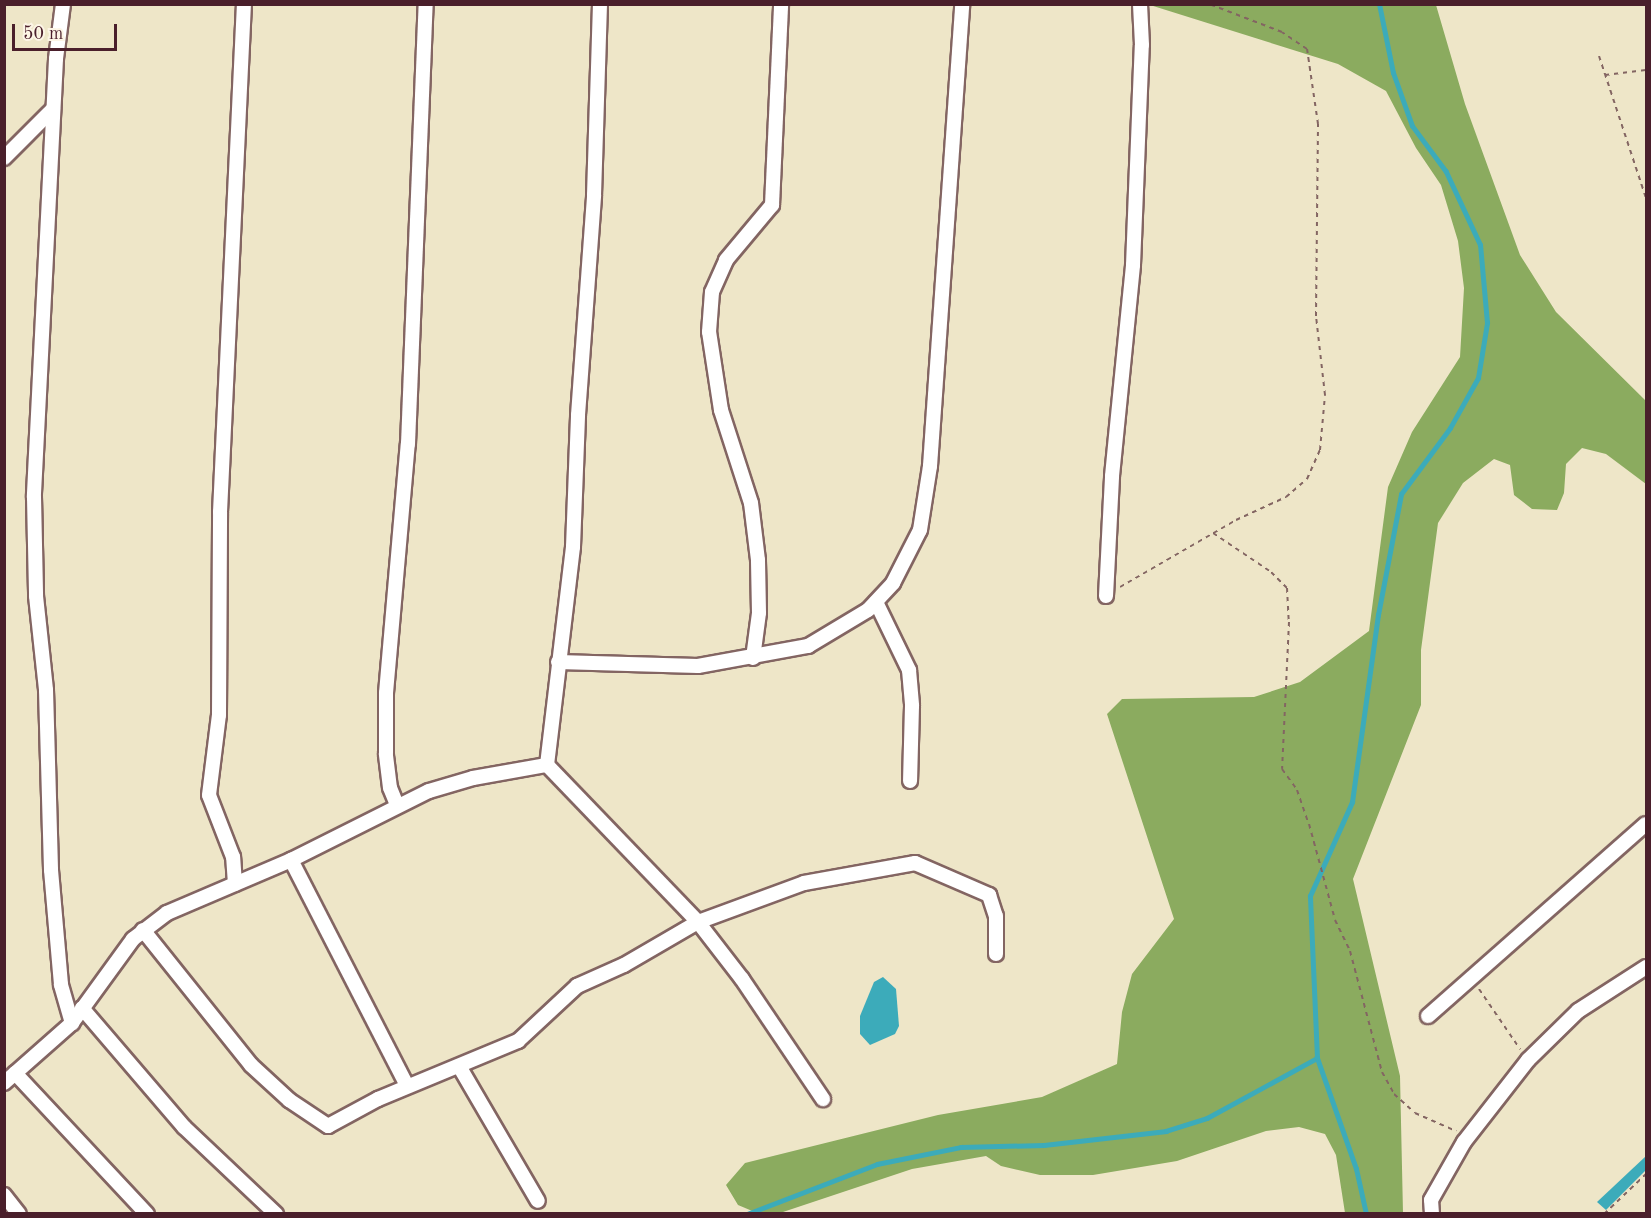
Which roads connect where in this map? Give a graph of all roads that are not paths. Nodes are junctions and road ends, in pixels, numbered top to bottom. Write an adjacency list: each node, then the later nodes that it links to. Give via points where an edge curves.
1 (63, 4): 8 (street)
2 (244, 4): 19 (street, via 220,512 219,715 209,795 233,856)
3 (426, 4): 16 (street, via 408,444 386,693 386,753 390,788)
4 (600, 4): 13 (street, via 594,195 573,547)
5 (781, 4): 12 (street, via 772,204 726,260 712,292 709,332 721,410 751,503 759,602)
6 (962, 4): 11 (street, via 930,466 920,530 892,583)
7 (1140, 4): 10 (street, via 1142,45 1133,265 1112,476)
8 (53, 109): 9 (street); 26 (street, via 34,508 36,596 46,690 51,870 62,985)
9 (4, 158)
10 (1106, 596)
11 (876, 602): 12 (street, via 808,646); 15 (street, via 909,670)
12 (753, 658): 13 (street, via 698,666)
13 (558, 662): 14 (street)
14 (547, 765): 16 (street, via 473,778); 20 (street)
15 (910, 781)
16 (397, 805): 18 (street)
17 (1647, 824): 25 (street)
18 (291, 860): 19 (street); 30 (street)
19 (235, 885): 21 (street, via 167,913)
20 (698, 922): 22 (street, via 804,883 915,863 989,895 996,916); 27 (street, via 624,965 577,986 518,1041); 31 (street, via 742,979)
21 (143, 930): 24 (street); 30 (street, via 251,1065 289,1100 328,1126)
22 (996, 954)
23 (1647, 967): 37 (street, via 1578,1011 1528,1060 1464,1142 1431,1200)
24 (82, 1008): 26 (street); 36 (street, via 184,1127)
25 (1428, 1016)
26 (72, 1023): 28 (street)
27 (459, 1066): 30 (street); 33 (street)
28 (15, 1073): 29 (street); 35 (street)
29 (4, 1083)
30 (407, 1086)
31 (823, 1099)
32 (4, 1195): 34 (street)
33 (538, 1201)
34 (19, 1214)
35 (147, 1214)
36 (276, 1214)
37 (1432, 1214)

